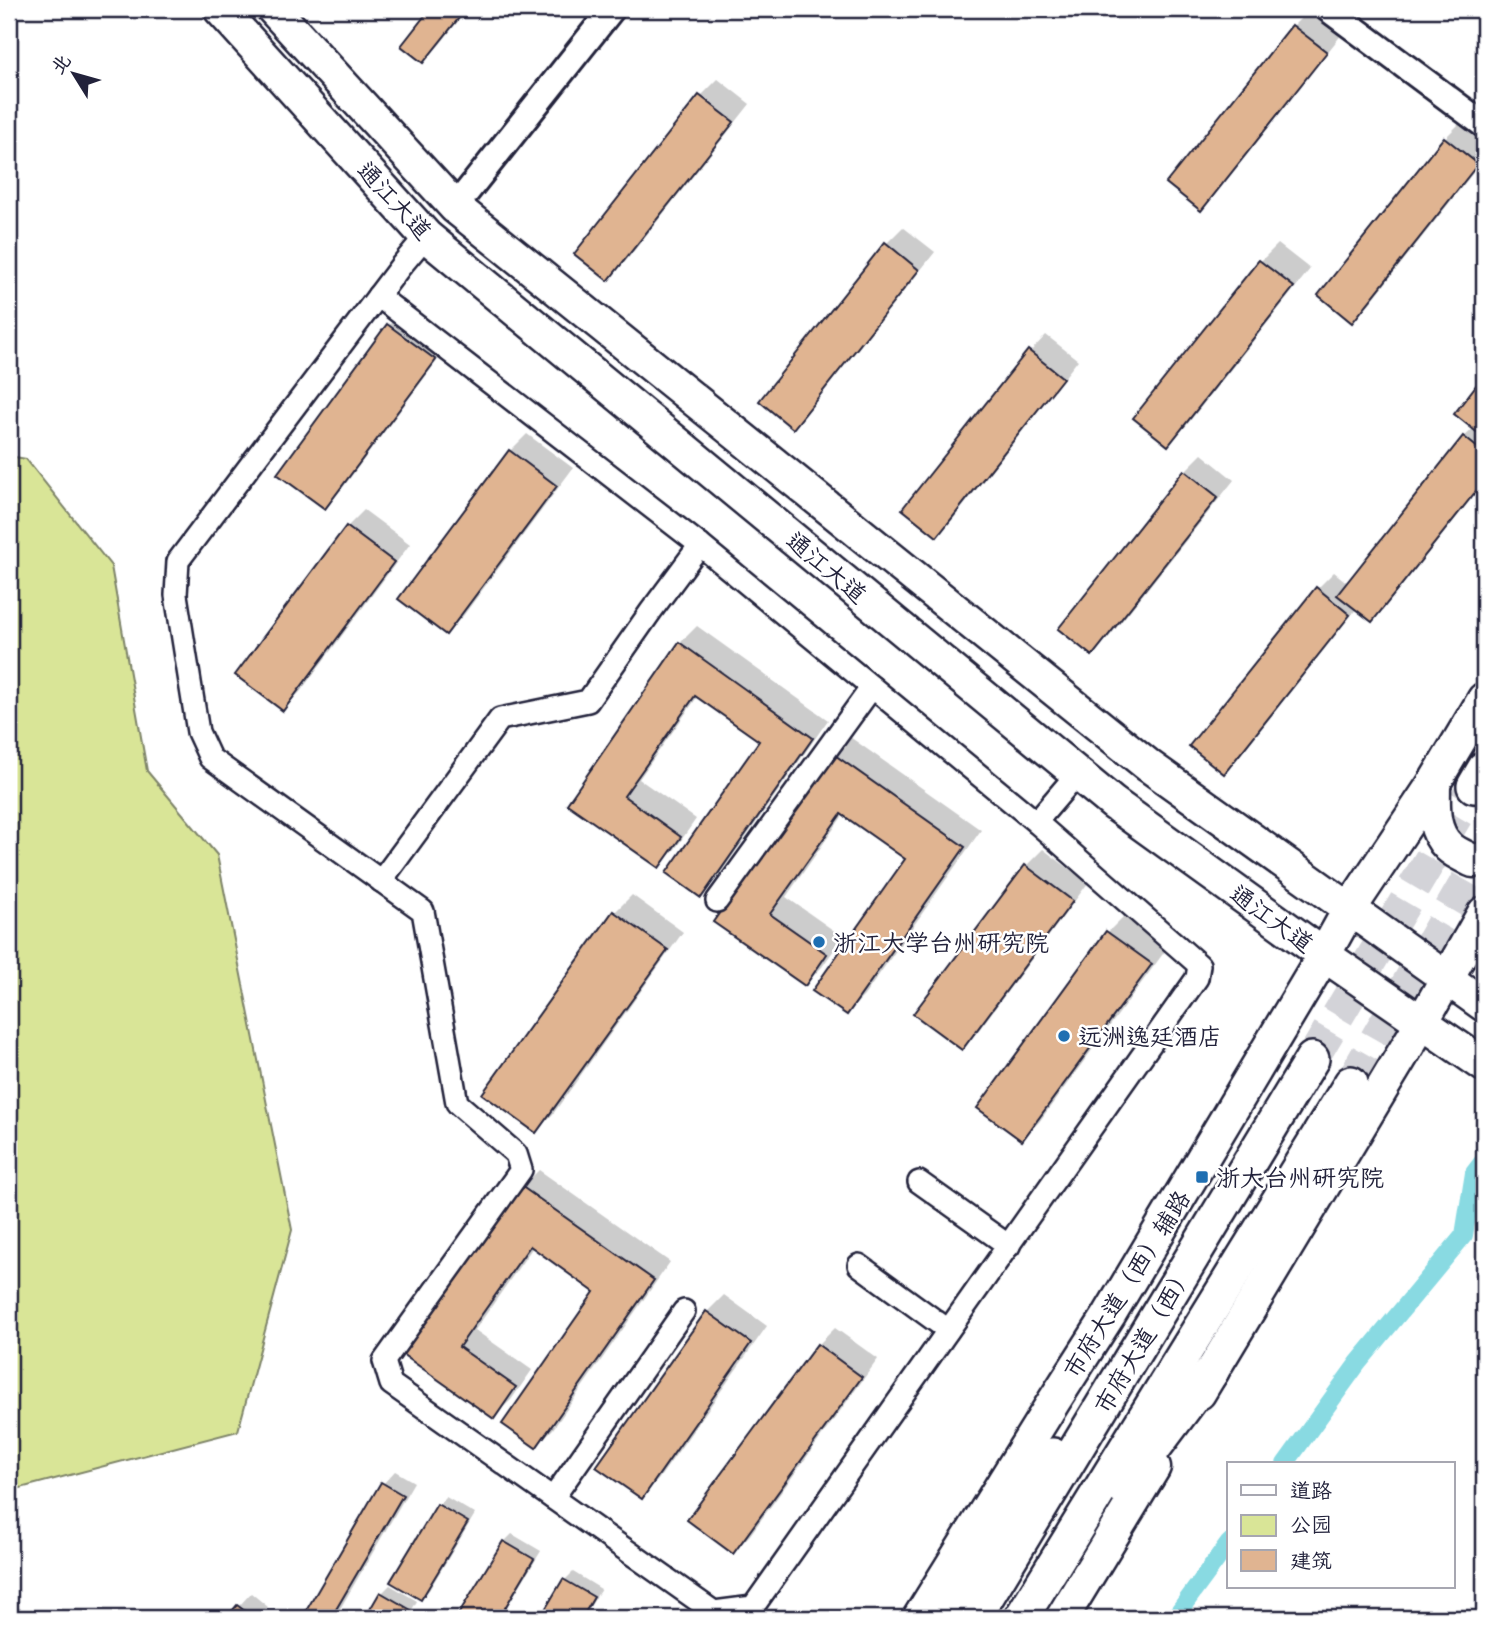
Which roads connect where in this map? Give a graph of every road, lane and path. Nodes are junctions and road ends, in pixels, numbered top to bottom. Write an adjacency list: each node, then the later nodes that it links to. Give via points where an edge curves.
1 (220, 9): 7 (main road, 通江大道)
2 (273, 9): 6 (main road, 通江大道)
3 (612, 9): 6 (street)
4 (1328, 9): 5 (street)
5 (1484, 125)
6 (455, 207): 18 (main road, 通江大道, via 1149,766)
7 (426, 236): 8 (street); 12 (main road, 通江大道)
8 (378, 296): 9 (street); 16 (street, via 178,561 176,595 198,732 210,758)
9 (700, 545): 10 (street); 16 (street, via 588,701 499,719)
10 (872, 687): 14 (street); 17 (street)
11 (1484, 699): 13 (main road, 市府大道（西）辅路)
12 (1077, 774): 14 (street); 20 (main road, 通江大道)
13 (1434, 783): 15 (main road, via 1434,818 1449,848 1473,861); 18 (main road, 市府大道（西）辅路)
14 (1036, 822): 28 (street, via 1199,965 1197,978)
15 (1484, 859)
16 (381, 881): 35 (street, via 423,911 457,1103 516,1154 521,1170 384,1361 391,1384)
17 (717, 901)
18 (1349, 910): 20 (main road, 市府大道（西）辅路); 21 (main road, 通江大道)
19 (1484, 913): 21 (main road)
20 (1324, 956): 23 (main road, 通江大道); 34 (main road, 市府大道（西）辅路)
21 (1447, 978): 22 (main road, 通江大道); 23 (main road)
22 (1482, 1003)
23 (1422, 1022): 25 (main road, 通江大道); 33 (main road)
24 (1312, 1059): 32 (highway, 市府大道（西）)
25 (1484, 1065)
26 (1351, 1083): 40 (highway, 市府大道（西）)
27 (919, 1182): 28 (street)
28 (1009, 1246): 31 (street)
29 (859, 1265): 31 (street)
30 (684, 1311): 35 (street)
31 (948, 1330): 35 (street, via 752,1607 714,1612)
32 (1135, 1353): 36 (highway); 39 (highway, 市府大道（西）)
33 (1212, 1371): 40 (highway); 41 (main road)
34 (1051, 1407): 36 (main road); 37 (main road, 市府大道（西）辅路)
35 (553, 1498)
36 (1008, 1511): 38 (street)
37 (919, 1618)
38 (944, 1618)
39 (974, 1618)
40 (1023, 1618)
41 (1062, 1618)

